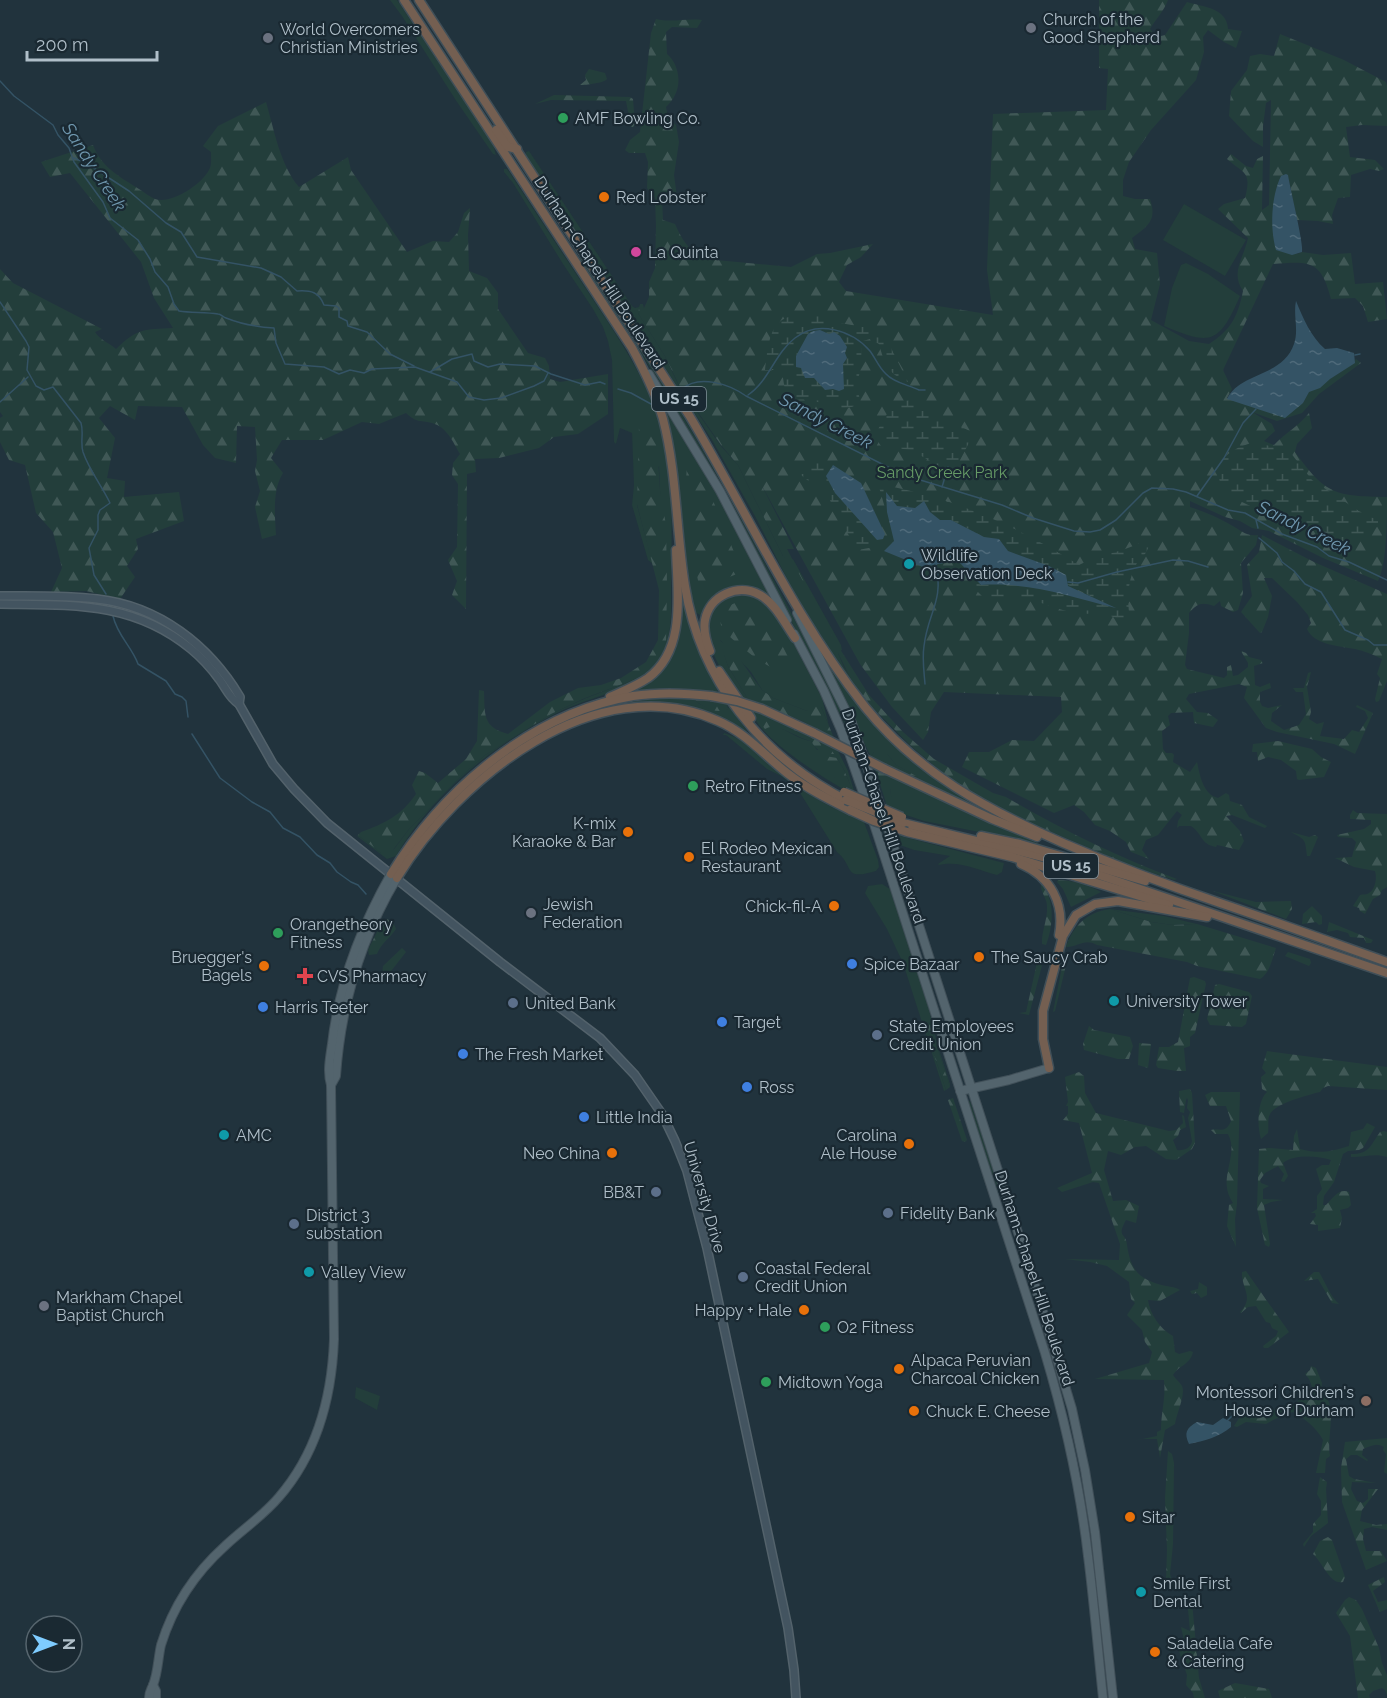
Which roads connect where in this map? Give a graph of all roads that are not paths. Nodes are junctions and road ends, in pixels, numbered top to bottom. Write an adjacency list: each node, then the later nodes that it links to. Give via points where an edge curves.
1 (404, 0): 3 (highway, Durham-Chapel Hill Boulevard / US 15)
2 (419, 0): 4 (highway, Durham-Chapel Hill Boulevard / US 15)
3 (462, 88): 4 (highway, via 507,145); 5 (highway, Durham-Chapel Hill Boulevard / US 15)
4 (517, 149): 6 (highway, Durham-Chapel Hill Boulevard / US 15)
5 (508, 157): 6 (highway, via 515,158); 7 (highway, Durham-Chapel Hill Boulevard / US 15)
6 (551, 201): 9 (highway, Durham-Chapel Hill Boulevard / US 15, via 689,415)
7 (632, 348): 8 (highway, US 15, via 661,411); 12 (main road, Durham-Chapel Hill Boulevard, via 720,491)
8 (674, 481): 14 (highway, via 677,620 673,642 663,662 648,678); 15 (highway, US 15, via 688,603 721,685 767,744 806,776)
9 (778, 576): 18 (highway, US 15, via 866,708 926,768 987,808); 26 (main road, Durham-Chapel Hill Boulevard, via 832,680 860,745)
10 (0, 596): 13 (main road, University Drive, via 99,599 142,610 198,644 228,678 240,697)
11 (0, 604): 13 (main road, University Drive, via 92,607 141,619 201,657)
12 (795, 638): 15 (highway, via 768,601 752,591 723,595 705,618 705,636 715,664 758,728 782,751); 27 (main road, Durham-Chapel Hill Boulevard, via 824,691 851,756)
13 (239, 704): 19 (main road, University Drive, via 264,750 288,783 332,828)
14 (593, 706): 18 (highway, bridge, via 616,699 679,693 737,701 814,733 992,819); 19 (highway, via 535,733 475,776 429,820)
15 (845, 796): 16 (highway, bridge)
16 (902, 820): 20 (highway, via 1020,844 1126,877); 22 (highway, US 15, via 1055,860)
17 (946, 842): 19 (highway, bridge, via 850,810 801,783 720,721 670,707 639,707 568,724 492,770 447,813); 21 (highway, via 1012,856); 25 (highway, via 1028,867 1055,893 1061,927 1038,1022 1039,1044)
18 (1116, 865): 20 (highway, US 15)
19 (394, 876): 32 (main road, via 356,965 343,1013 332,1085 334,1339 325,1407 304,1460 280,1495 212,1558 187,1590 168,1624); 35 (main road, University Drive, via 610,1047 652,1098 675,1141 690,1179 714,1280 788,1628)
20 (1169, 885): 23 (highway, US 15)
21 (1216, 919): 22 (highway); 25 (highway, via 1118,901 1095,904 1076,915 1063,936 1043,1011)
22 (1234, 921): 24 (highway, US 15)
23 (1387, 962)
24 (1387, 973)
25 (1047, 1069): 26 (main road)
26 (971, 1089): 27 (main road); 29 (main road, Durham-Chapel Hill Boulevard, via 1064,1379)
27 (960, 1090): 28 (main road, Durham-Chapel Hill Boulevard, via 1045,1353)
28 (1069, 1442): 29 (main road, via 1083,1492); 30 (main road, Durham-Chapel Hill Boulevard)
29 (1090, 1499): 31 (main road, Durham-Chapel Hill Boulevard)
30 (1085, 1537): 31 (main road, via 1092,1543); 36 (main road, Durham-Chapel Hill Boulevard)
31 (1104, 1613): 37 (main road, Durham-Chapel Hill Boulevard)
32 (153, 1685): 33 (main road); 34 (main road)
33 (149, 1698)
34 (156, 1698)
35 (796, 1698)
36 (1103, 1698)
37 (1113, 1698)

